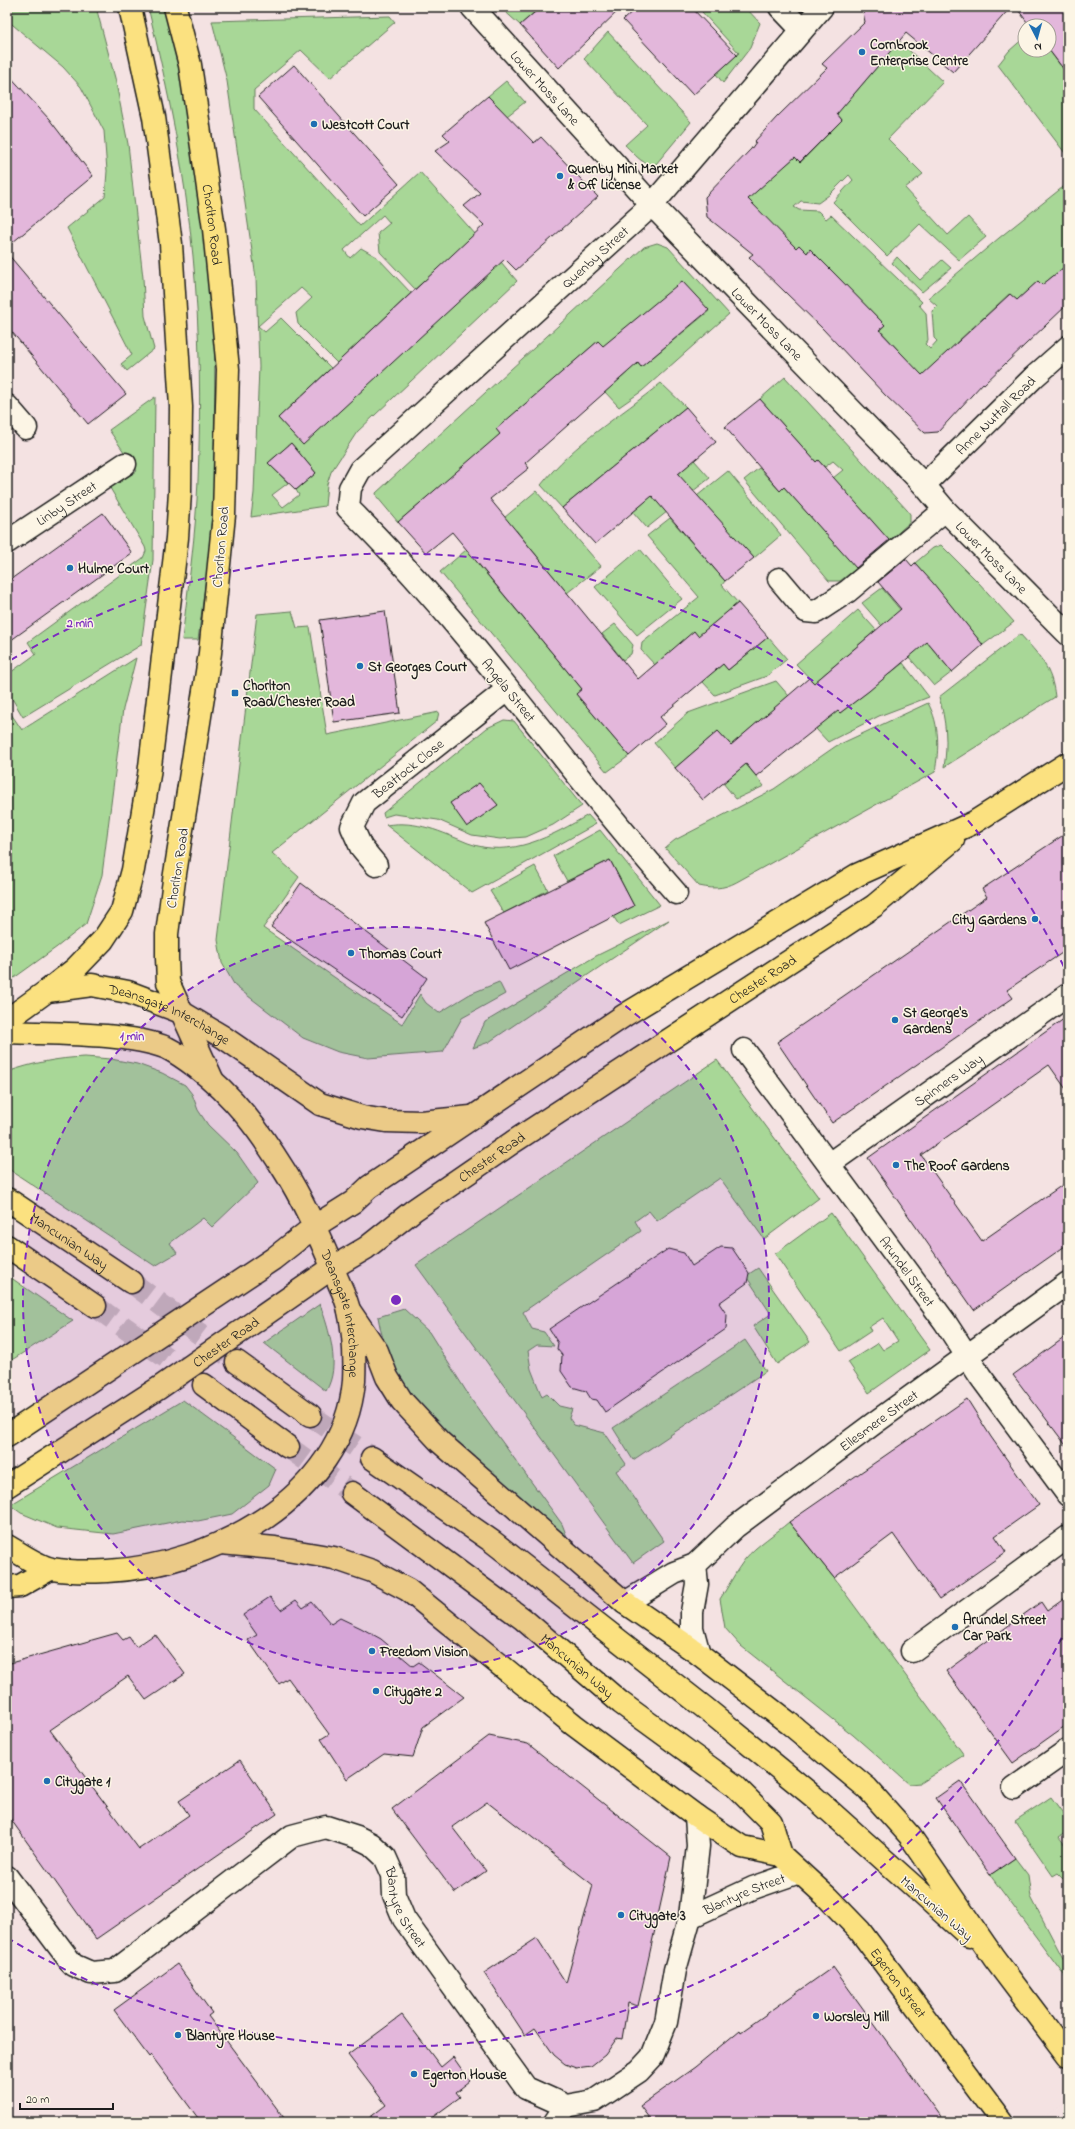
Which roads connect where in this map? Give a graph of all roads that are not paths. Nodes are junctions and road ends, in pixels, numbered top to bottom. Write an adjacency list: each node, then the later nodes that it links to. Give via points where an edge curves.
1 (130, 7): 23 (main road, via 154,117 172,244 181,407 177,538 151,760 134,870 122,911 103,940 76,968)
2 (175, 7): 25 (main road, Chorlton Road, via 190,65 213,221 228,369 224,515 210,653 167,934 168,982)
3 (472, 7): 7 (street, Lower Moss Lane)
4 (780, 7): 6 (street)
5 (822, 7): 6 (street, Quenby Street)
6 (802, 30): 7 (street, Quenby Street)
7 (652, 205): 12 (street, Lower Moss Lane); 13 (street, Quenby Street, via 360,470)
8 (1068, 347): 12 (street, Anne Nuttall Road)
9 (7, 406): 10 (street)
10 (26, 428)
11 (125, 464): 15 (street, Linby Street)
12 (924, 485): 14 (street, Lower Moss Lane)
13 (350, 488): 18 (street, Angela Street, via 348,508 395,554)
14 (945, 510): 16 (street, via 848,591 816,612 806,611); 17 (street, Lower Moss Lane)
15 (7, 542)
16 (779, 579)
17 (1068, 634)
18 (508, 689): 21 (street, Beattock Close, via 364,803 352,827 361,847); 22 (street, Angela Street, via 642,856)
19 (1068, 763): 20 (main road, Chester Road)
20 (973, 823): 31 (main road, Chester Road, via 850,879 625,1014); 36 (main road, Chester Road, via 874,906 513,1142 414,1210 366,1248)
21 (376, 865)
22 (676, 893)
23 (47, 991): 25 (main road, Deansgate Interchange, via 92,985 128,992); 26 (main road, Deansgate Interchange)
24 (1068, 995): 32 (street, Spinners Way)
25 (181, 1012): 29 (main road, Chorlton Road); 30 (main road, Deansgate Interchange, via 223,1037)
26 (7, 1020)
27 (7, 1032): 29 (main road, Deansgate Interchange, via 142,1041 168,1048)
28 (744, 1050): 32 (street, Arundel Street)
29 (212, 1079): 34 (main road, Deansgate Interchange, via 232,1097 263,1136)
30 (320, 1104): 31 (main road, Chester Road, via 362,1117 392,1122 421,1122)
31 (475, 1116): 34 (main road, Chester Road)
32 (829, 1164): 41 (street, Arundel Street, via 945,1322)
33 (7, 1199): 37 (main road, Mancunian Way)
34 (316, 1226): 36 (main road, Deansgate Interchange); 45 (main road, Chester Road, via 273,1259)
35 (7, 1246): 39 (main road)
36 (332, 1268): 40 (main road, Deansgate Interchange); 48 (main road, Chester Road, via 159,1388)
37 (131, 1282)
38 (1068, 1283): 41 (street, Ellesmere Street)
39 (95, 1306)
40 (349, 1310): 52 (main road, Deansgate Interchange, via 354,1382 349,1410 332,1450 299,1491 260,1521); 57 (main road, via 377,1351 386,1377 402,1401 421,1422 533,1525)
41 (966, 1356): 50 (street, Arundel Street); 54 (street, Ellesmere Street, via 735,1527)
42 (237, 1362): 44 (main road)
43 (204, 1385): 46 (main road)
44 (310, 1415)
45 (7, 1436)
46 (288, 1447)
47 (372, 1458): 67 (main road, Mancunian Way, via 493,1542 705,1708 814,1797)
48 (7, 1486)
49 (352, 1493): 63 (main road, Mancunian Way, via 523,1619 621,1703 735,1786 771,1822)
50 (1068, 1495)
51 (1068, 1537): 58 (street)
52 (220, 1543): 55 (main road, Deansgate Interchange, via 189,1556 125,1570 87,1572); 62 (main road, via 275,1548 334,1558 372,1571 408,1590 574,1726)
53 (7, 1546): 55 (main road, Deansgate Interchange)
54 (695, 1565): 57 (street, Ellesmere Street, via 674,1574); 59 (street, via 697,1584 692,1628)
55 (50, 1569): 56 (main road)
56 (11, 1591)
57 (625, 1603): 59 (main road)
58 (912, 1651)
59 (699, 1654): 67 (main road, via 790,1724 867,1788 910,1836)
60 (1068, 1750): 61 (street)
61 (1014, 1788)
62 (696, 1816): 63 (main road, via 742,1847); 66 (street, Blantyre Street, via 698,1846)
63 (781, 1855): 64 (main road, Egerton Street)
64 (799, 1872): 66 (street, Blantyre Street, via 753,1888); 70 (main road, Egerton Street, via 860,1932)
65 (7, 1877): 69 (street, Blantyre Street, via 73,1965 91,1973 115,1971 292,1836 326,1827 357,1837 372,1844 385,1857 393,1875 394,1895 404,1919 526,2088)
66 (690, 1917): 69 (street, Blantyre Street, via 675,1970 666,2022 652,2057 639,2071 594,2102)
67 (994, 1958): 68 (main road)
68 (1068, 2056)
69 (560, 2114)
70 (1002, 2120)

